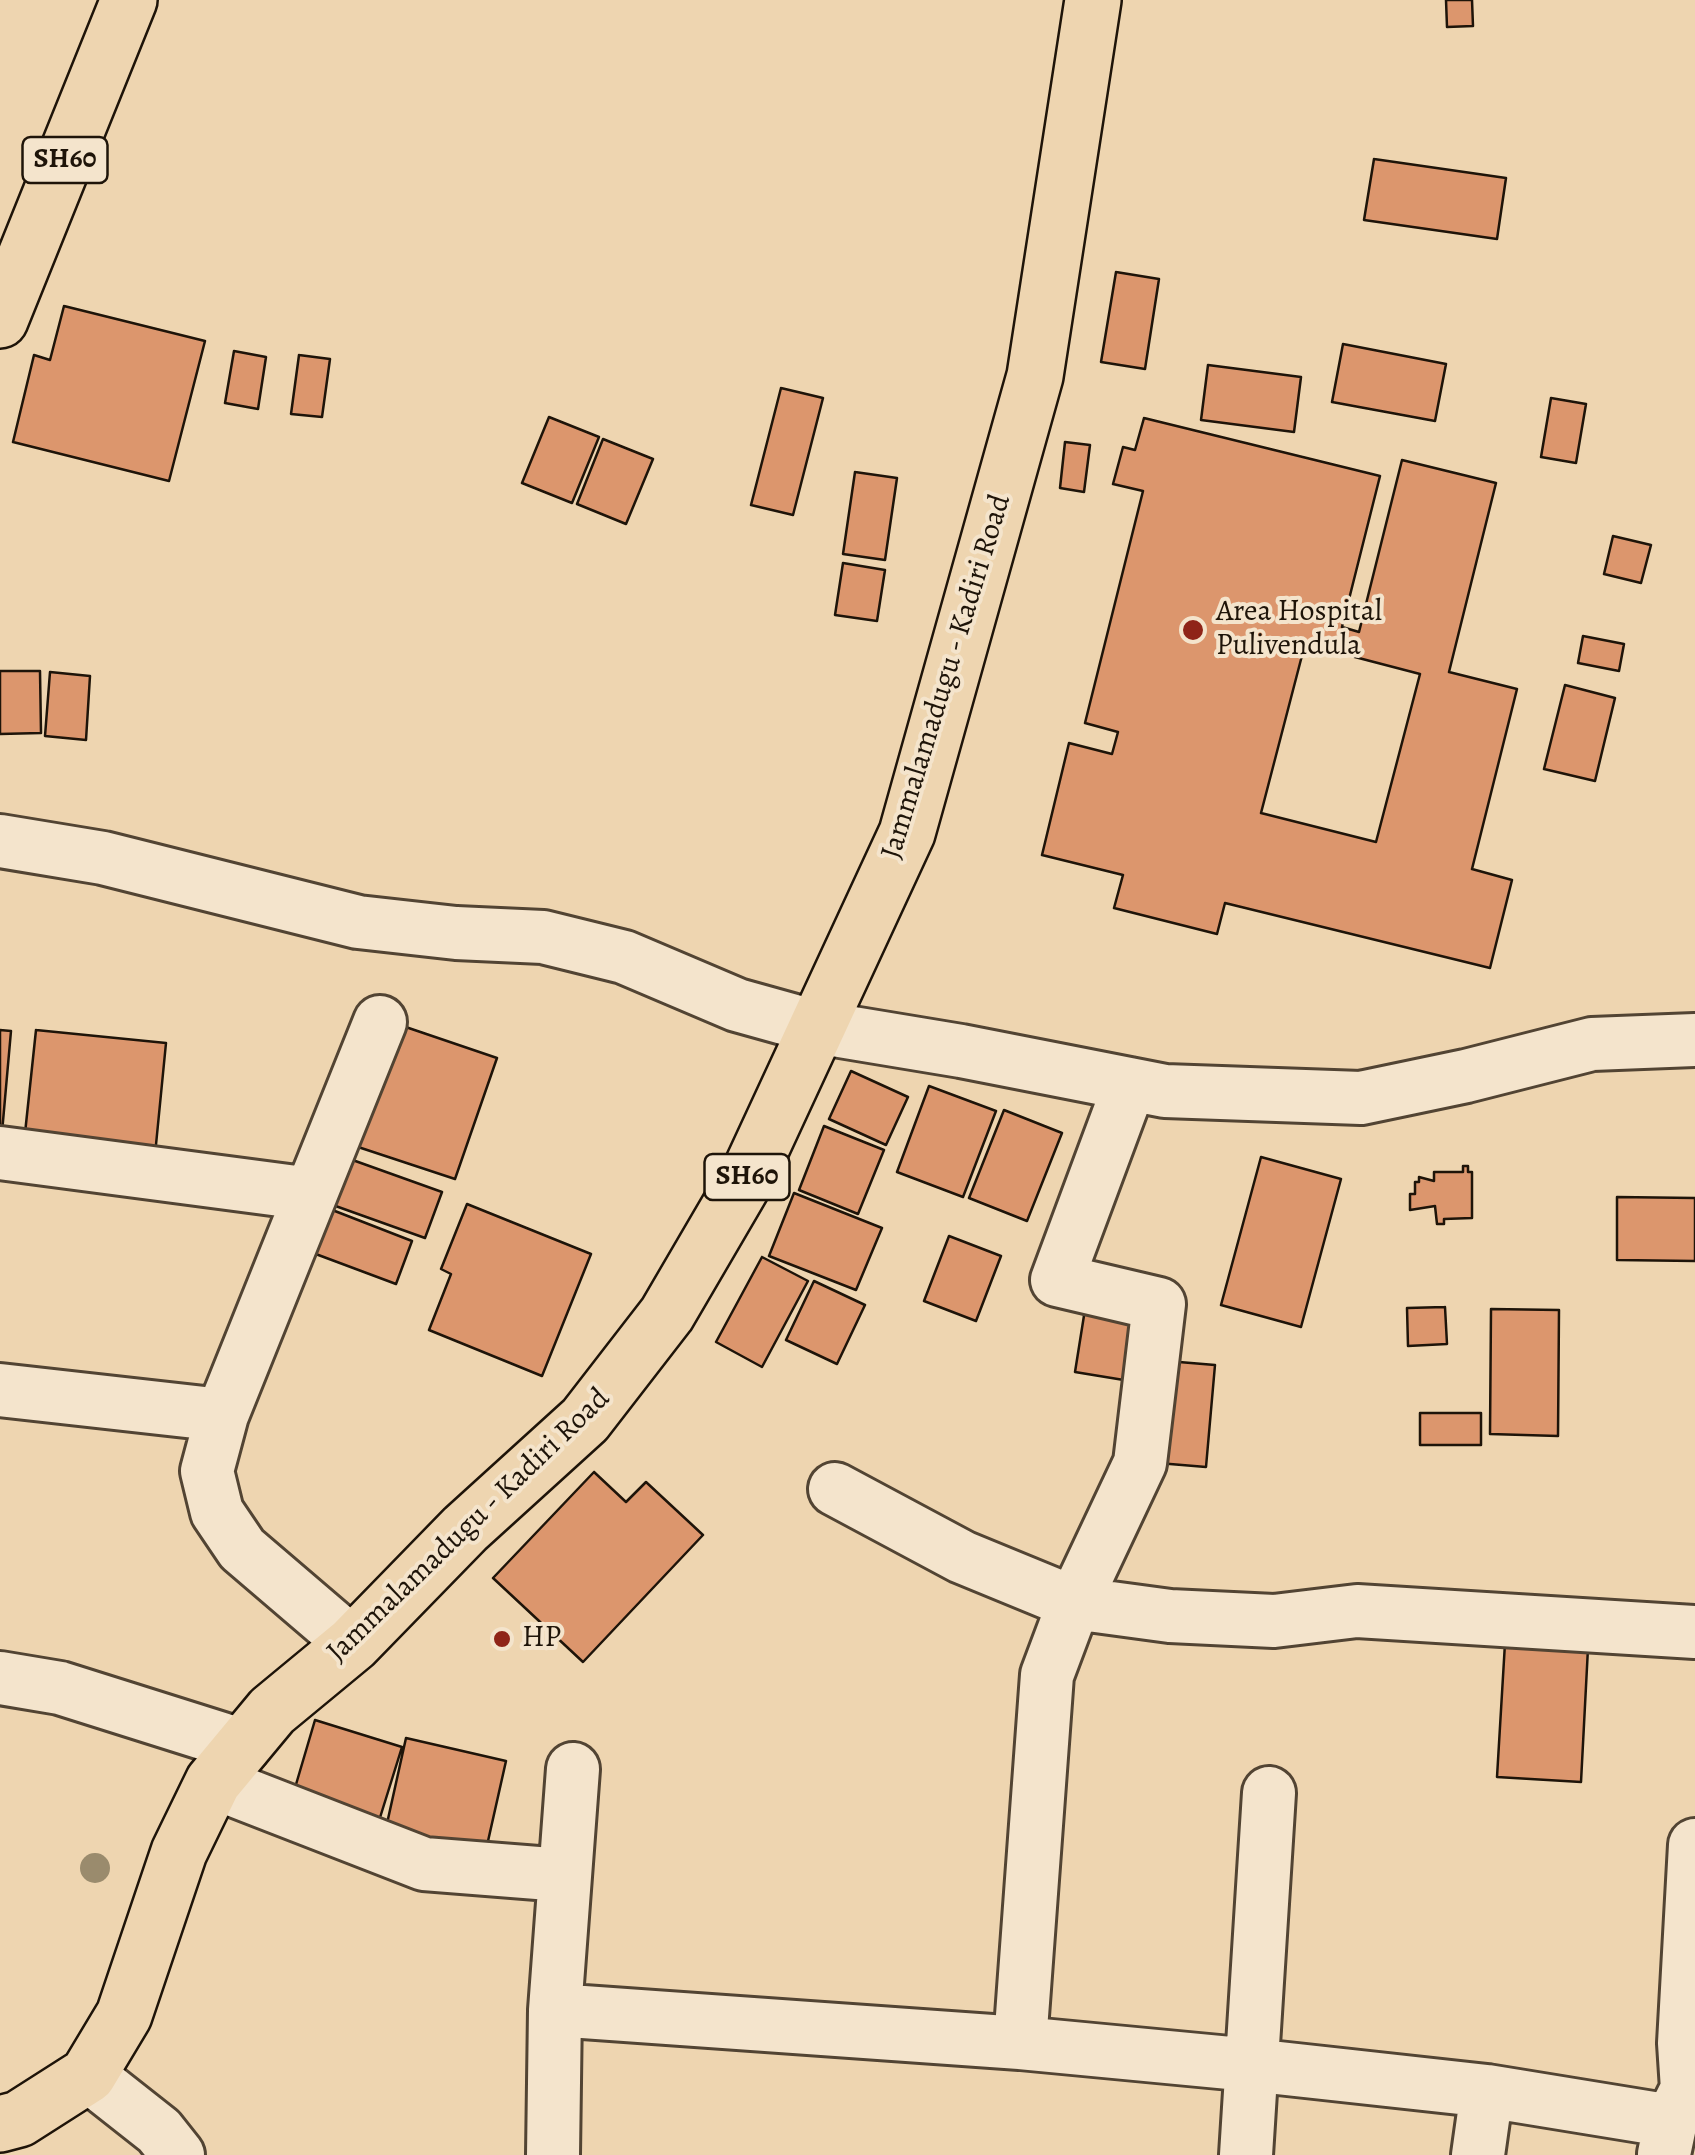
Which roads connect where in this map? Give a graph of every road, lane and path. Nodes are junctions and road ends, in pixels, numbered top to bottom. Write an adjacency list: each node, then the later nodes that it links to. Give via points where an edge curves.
1 (129, 0): 3 (main road, SH60)
2 (1093, 0): 6 (main road, Jammalamadugu - Kadiri Road / SH60, via 1035,376 907,832)
3 (0, 320)
4 (0, 841): 6 (street, via 103,858 358,922 542,936 624,956 737,1005)
5 (380, 1022): 10 (street)
6 (816, 1027): 8 (street); 16 (main road, Jammalamadugu - Kadiri Road / SH60, via 750,1172 667,1314 585,1420 464,1529)
7 (1695, 1040): 8 (street, via 1592,1044 1361,1098)
8 (1130, 1084): 14 (street, via 1057,1280 1158,1304 1140,1464)
9 (0, 1153): 10 (street)
10 (311, 1194): 12 (street)
11 (0, 1390): 12 (street)
12 (222, 1415): 16 (street, via 207,1470 217,1512 242,1549)
13 (834, 1488): 14 (street, via 962,1557)
14 (1074, 1603): 15 (street, via 1274,1621 1357,1611); 24 (street, via 1046,1674)
15 (1695, 1632)
16 (352, 1644): 18 (main road, Jammalamadugu - Kadiri Road / SH60, via 272,1711)
17 (0, 1678): 18 (street, via 60,1688)
18 (228, 1764): 22 (street, via 424,1864); 26 (main road, Jammalamadugu - Kadiri Road / SH60, via 180,1852 124,2016)
19 (573, 1769): 22 (street)
20 (1269, 1793): 25 (street)
21 (1695, 1845): 29 (street, via 1686,2089)
22 (563, 1875): 23 (street)
23 (555, 2010): 24 (street); 31 (street)
24 (1020, 2042): 25 (street)
25 (1251, 2064): 27 (street); 32 (street)
26 (88, 2075): 28 (main road, Jammalamadugu - Kadiri Road / SH60); 30 (street, via 159,2131)
27 (1487, 2091): 29 (street); 33 (street)
28 (0, 2124)
29 (1667, 2138)
30 (178, 2155)
31 (553, 2155)
32 (1246, 2155)
33 (1478, 2155)

